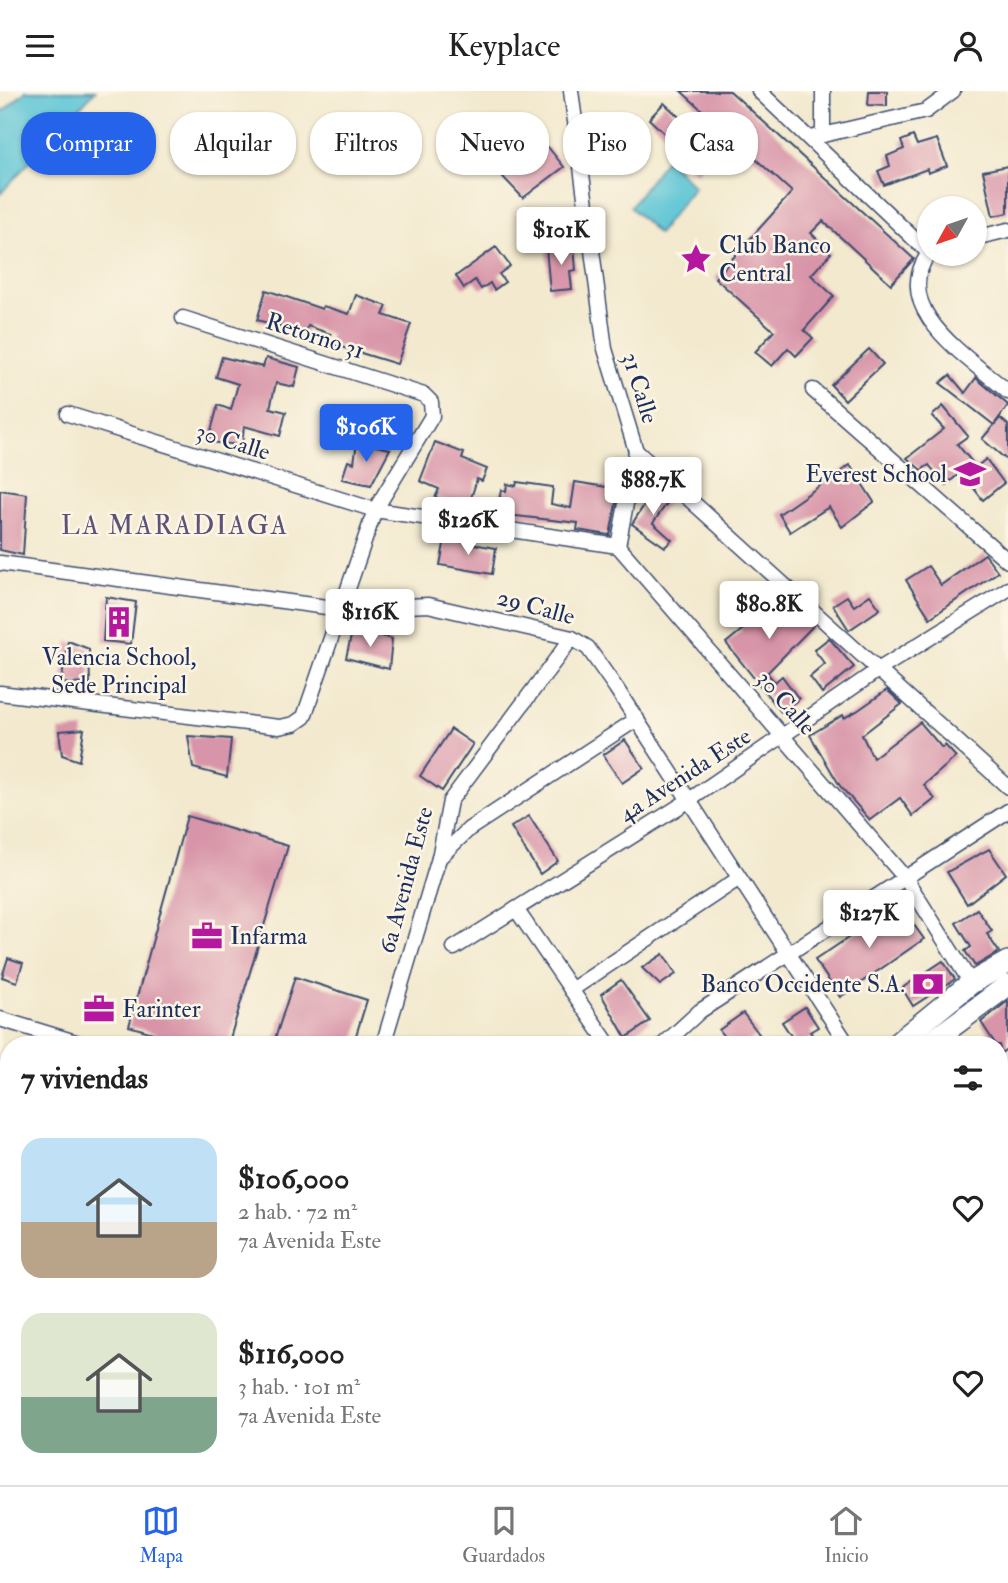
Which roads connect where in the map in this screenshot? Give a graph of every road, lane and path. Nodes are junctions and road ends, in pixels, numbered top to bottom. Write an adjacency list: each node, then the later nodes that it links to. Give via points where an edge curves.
1 (571, 91): 14 (street, 31 Calle, via 605,349)
2 (759, 91): 5 (street)
3 (823, 91): 5 (street)
4 (953, 91): 5 (street, via 926,111)
5 (817, 136): 8 (street)
6 (1008, 230): 7 (street)
7 (987, 235)
8 (917, 240)
9 (921, 266): 12 (street, via 917,273 921,307 939,331)
10 (183, 318): 15 (street, Retorno 31, via 424,395 431,402 432,416)
11 (813, 390): 17 (street)
12 (1008, 392)
13 (68, 414): 15 (street, 30 Calle)
14 (636, 451): 16 (street); 22 (street, 31 Calle)
15 (375, 510): 16 (street, 30 Calle); 20 (street)
16 (618, 546): 25 (street, 30 Calle)
17 (1008, 561)
18 (0, 563): 20 (street, 29 Calle)
19 (1008, 589): 22 (street, 4a Avenida Este)
20 (341, 609): 21 (street, 29 Calle, via 428,605); 23 (street, via 304,717 294,724 279,727)
21 (572, 638): 24 (street, 29 Calle, via 588,648); 27 (street, 6a Avenida Este)
22 (878, 670): 25 (street, 4a Avenida Este); 26 (street, 31 Calle)
23 (0, 693)
24 (637, 719): 28 (street, 29 Calle); 30 (street)
25 (785, 737): 28 (street, 4a Avenida Este); 33 (street, 30 Calle)
26 (1008, 787)
27 (450, 801): 30 (street, via 454,815); 31 (street, 6a Avenida Este)
28 (688, 801): 32 (street, 29 Calle); 34 (street, 4a Avenida Este)
29 (1008, 811): 33 (street)
30 (470, 829): 31 (street)
31 (439, 858): 43 (street, 6a Avenida Este)
32 (738, 879): 36 (street, 29 Calle); 40 (street)
33 (906, 879): 36 (street); 38 (street, 30 Calle)
34 (516, 909): 35 (street, 4a Avenida Este); 40 (street)
35 (454, 948)
36 (790, 954): 45 (street, via 700,1011); 46 (street, 29 Calle)
37 (1008, 962): 38 (main road)
38 (971, 983): 47 (main road)
39 (1008, 985): 48 (main road)
40 (571, 990): 44 (street)
41 (0, 1019): 42 (street)
42 (56, 1036)
43 (386, 1036)
44 (603, 1036)
45 (673, 1036)
46 (842, 1036)
47 (906, 1036)
48 (939, 1036)

